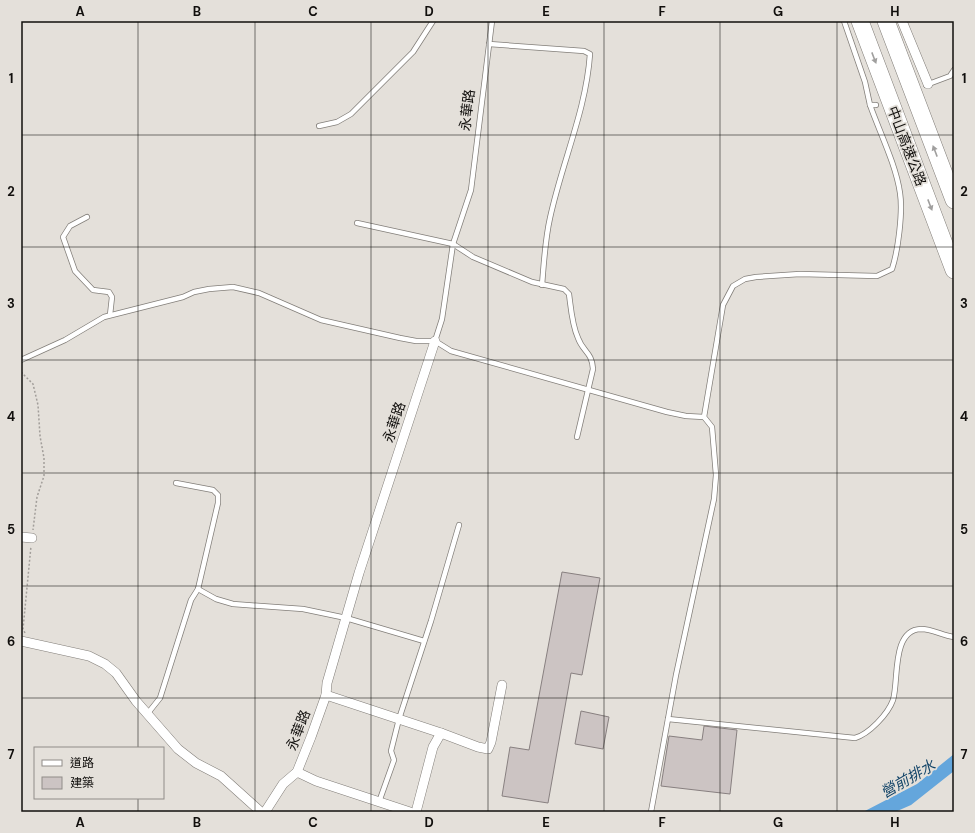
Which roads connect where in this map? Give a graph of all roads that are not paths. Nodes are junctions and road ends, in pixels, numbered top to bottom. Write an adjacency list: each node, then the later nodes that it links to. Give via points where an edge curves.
1 (433, 21): 12 (lane, via 413,52 351,114 337,122)
2 (492, 21): 7 (lane, 永華路)
3 (844, 21): 11 (lane, via 865,82)
4 (860, 21): 17 (highway, 中山高速公路, one-way to 17)
5 (886, 21): 13 (highway, 中山高速公路, one-way to 5)
6 (902, 21): 9 (street)
7 (489, 44): 16 (lane, 永華路, via 471,190); 18 (lane, via 544,47 584,51 590,54 583,99 550,217 544,250)
8 (954, 70): 9 (lane, via 950,76)
9 (927, 85)
10 (876, 105): 11 (lane)
11 (870, 106): 23 (lane, via 901,193 892,269 876,276 814,274 756,277 745,279 733,286 723,305)
12 (319, 126)
13 (954, 200)
14 (86, 218): 19 (lane, via 70,226 63,237 75,271 93,290 109,292 112,297)
15 (357, 223): 16 (lane)
16 (453, 244): 18 (lane, via 473,257); 20 (lane, 永華路, via 442,319)
17 (954, 270)
18 (542, 285): 22 (lane, via 564,289 569,294 577,336 592,358 593,369)
19 (110, 315): 20 (lane, via 194,292 233,287 259,293 286,306 340,325 416,341); 21 (lane, via 92,322 65,340)
20 (434, 341): 22 (lane, via 452,351); 30 (street, 永華路)
21 (21, 360)
22 (589, 389): 23 (lane, via 667,412); 24 (lane)
23 (704, 416): 38 (lane, via 712,427 716,475 714,499)
24 (577, 437)
25 (176, 483): 29 (lane, via 213,490 218,495)
26 (459, 525): 32 (lane)
27 (21, 537): 28 (street)
28 (32, 538)
29 (198, 589): 30 (lane, via 216,599 244,606 304,609); 36 (lane, via 192,600 160,698)
30 (346, 618): 32 (lane); 35 (street, 永華路, via 327,683)
31 (954, 637): 38 (lane, via 920,629 906,638 899,650 893,700 864,736 856,738)
32 (424, 641): 37 (lane)
33 (25, 642): 36 (street, via 89,656 105,664 116,673)
34 (502, 685): 39 (street, via 488,749 478,748)
35 (326, 695): 37 (street); 40 (street, 永華路)
36 (148, 713): 42 (street, via 178,749 196,763 221,776)
37 (399, 719): 39 (street); 41 (lane, via 391,751 394,760)
38 (668, 719): 46 (lane)
39 (441, 733): 45 (street, via 433,747)
40 (297, 772): 41 (street); 43 (street, 永華路, via 283,784)
41 (379, 802): 44 (street)
42 (261, 812)
43 (264, 812)
44 (410, 812)
45 (416, 812)
46 (651, 812)

